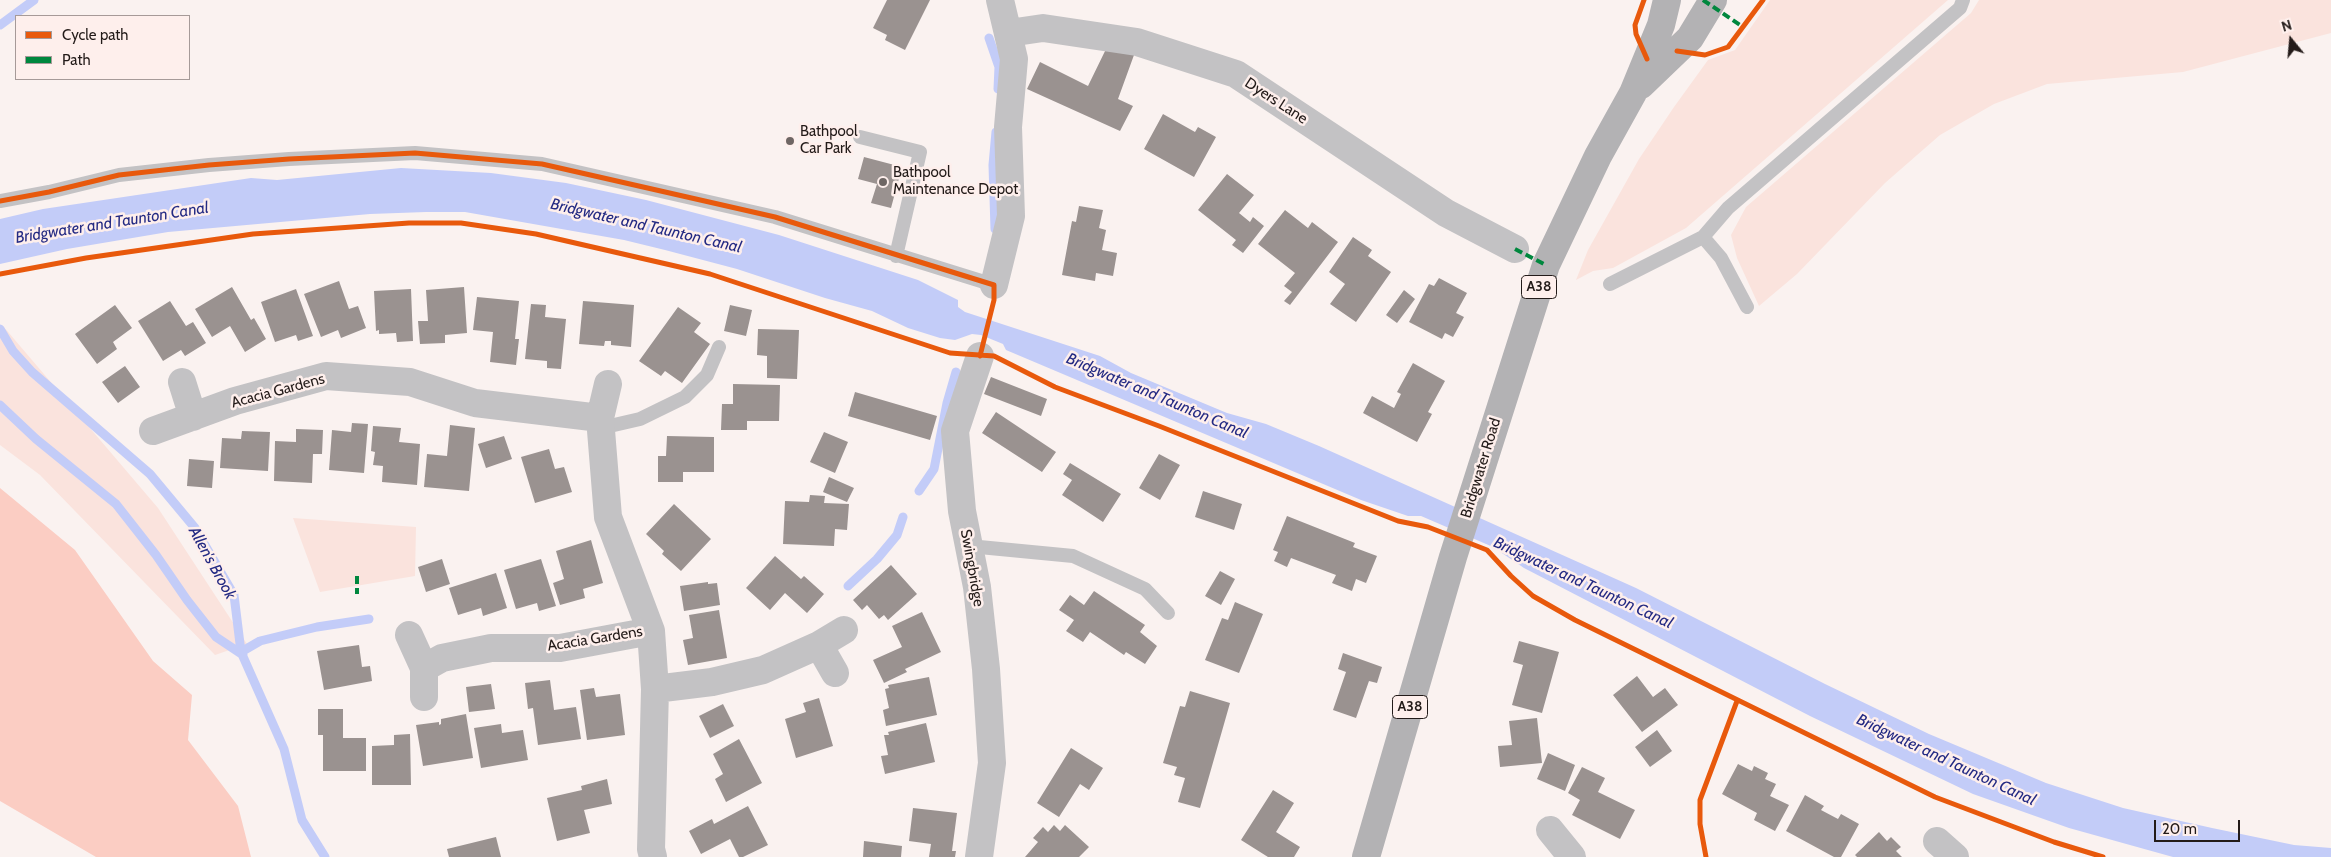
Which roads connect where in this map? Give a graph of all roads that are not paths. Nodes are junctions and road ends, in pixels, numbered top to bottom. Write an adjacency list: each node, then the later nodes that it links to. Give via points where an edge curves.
1 (1000, 0): 5 (street)
2 (1667, 0): 6 (main road, Bridgwater Road / A38, via 1662,25)
3 (1713, 0): 6 (main road, Bridgwater Road / A38, via 1690,38)
4 (1963, 0): 9 (lane, via 1960,8 1728,208)
5 (1009, 33): 10 (street, Dyers Lane, via 1043,28 1137,42 1236,74 1446,213); 13 (street, via 1014,59 1008,128 1011,216)
6 (1633, 93): 35 (main road, Bridgwater Road / A38, via 1598,156 1546,265 1454,557)
7 (860, 137): 11 (lane, via 920,152)
8 (0, 201): 11 (lane, via 118,175 289,159 415,153 542,164 775,218)
9 (1703, 237): 12 (lane); 14 (lane, via 1721,258)
10 (1515, 249)
11 (896, 256): 13 (lane)
12 (1610, 284)
13 (994, 285)
14 (1747, 307)
15 (718, 347): 20 (lane, via 706,375 685,398 640,419)
16 (980, 356): 22 (street, Swingbridge, via 955,431 962,511)
17 (182, 382): 19 (street)
18 (608, 384): 20 (street, Acacia Gardens)
19 (193, 417): 20 (street, Acacia Gardens, via 235,401 326,376 410,382 474,403); 21 (street, Acacia Gardens)
20 (601, 423): 25 (street, Acacia Gardens, via 608,517)
21 (153, 431)
22 (969, 546): 23 (lane, via 1073,556 1145,589); 34 (street, Swingbridge, via 986,669 992,763)
23 (1168, 613)
24 (844, 630): 27 (street)
25 (650, 631): 28 (street, Acacia Gardens, via 560,648 491,648 442,658); 30 (street, Acacia Gardens)
26 (409, 635): 28 (street)
27 (819, 645): 29 (street); 30 (street, via 763,670 712,682)
28 (424, 668): 31 (street)
29 (834, 673)
30 (655, 689): 33 (street, Acacia Gardens)
31 (424, 697)
32 (1550, 830): 36 (street)
33 (653, 857)
34 (979, 857)
35 (1366, 857)
36 (1572, 857)

